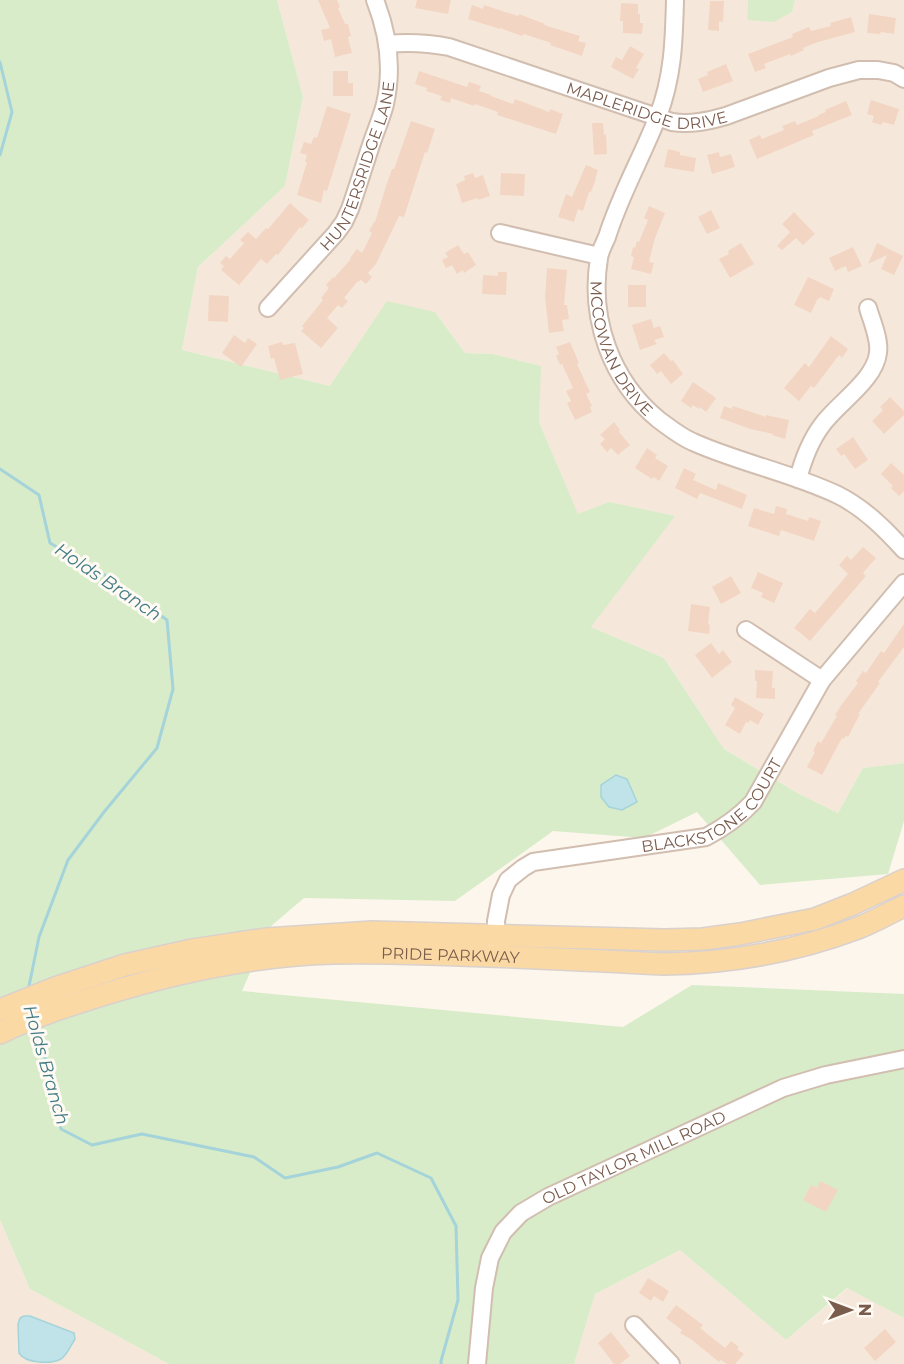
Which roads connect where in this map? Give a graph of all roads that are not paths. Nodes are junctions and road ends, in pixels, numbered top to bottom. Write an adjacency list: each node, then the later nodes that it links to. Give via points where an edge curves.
1 (375, 0): 3 (street, HUNTERSRIDGE LANE)
2 (675, 0): 5 (street, MCCOWAN DRIVE, via 673,55)
3 (387, 44): 5 (street, MAPLERIDGE DRIVE, via 409,42 449,47); 8 (street, HUNTERSRIDGE LANE, via 385,105 350,209 336,233)
4 (904, 79): 5 (street, MAPLERIDGE DRIVE, via 894,73 859,70 708,121 682,124)
5 (657, 117): 7 (street, MCCOWAN DRIVE)
6 (500, 233): 7 (street)
7 (599, 256): 10 (street, MCCOWAN DRIVE, via 598,307 605,343 639,401 670,429 691,441)
8 (268, 308)
9 (868, 308): 10 (street, via 879,352 873,370 822,424)
10 (798, 479): 11 (street, MCCOWAN DRIVE, via 840,496 863,511)
11 (904, 550)
12 (904, 583): 14 (street, BLACKSTONE COURT)
13 (746, 630): 14 (street)
14 (822, 680): 17 (street, BLACKSTONE COURT, via 753,802 737,818 706,837 533,862 508,880 501,895)
15 (904, 880): 17 (main road, PRIDE PARKWAY, via 815,919 740,934 703,939)
16 (904, 906): 17 (main road, PRIDE PARKWAY, via 825,940 750,957 692,964)
17 (496, 945): 18 (main road, PRIDE PARKWAY, via 372,932 241,942 125,965); 19 (main road, PRIDE PARKWAY, via 333,953 216,966 141,983)
18 (0, 1010)
19 (0, 1033)
20 (904, 1059): 22 (street, OLD TAYLOR MILL ROAD, via 783,1088 521,1213 503,1232 490,1258)
21 (633, 1325): 23 (street)
22 (477, 1364)
23 (671, 1364)

